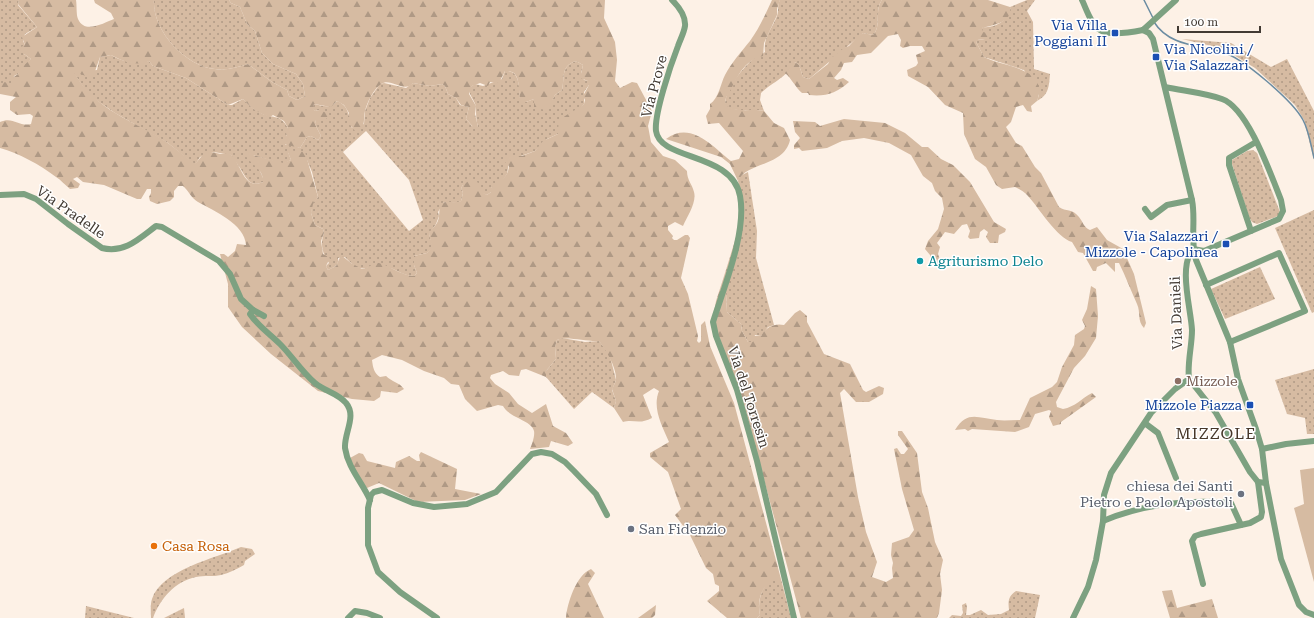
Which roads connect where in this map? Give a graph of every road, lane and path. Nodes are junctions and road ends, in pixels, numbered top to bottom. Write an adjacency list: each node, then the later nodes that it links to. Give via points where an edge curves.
1 (672, 0): 7 (street, Via Prove, via 679,8 685,26 668,74 655,125 657,136 664,145 710,162 723,170)
2 (1082, 0): 4 (street, via 1095,26 1100,30 1121,33)
3 (1176, 0): 4 (street)
4 (1144, 28): 5 (street, via 1153,39)
5 (1165, 87): 6 (street, via 1223,99 1243,117); 9 (street)
6 (1256, 142): 11 (street, via 1234,154 1229,165); 11 (street, via 1281,200 1283,211 1279,219)
7 (736, 185): 33 (street, Via del Torresin, via 740,195 742,221 713,322 737,390 757,461)
8 (0, 195): 14 (street, Via Pradelle, via 24,194 36,199 108,250 134,242 156,226 162,227 218,261 230,274 241,299)
9 (1192, 200): 10 (street, via 1167,205 1151,216); 12 (street)
10 (1145, 209)
11 (1251, 231): 12 (street, via 1204,251)
12 (1193, 249): 13 (street); 17 (street, Via Danieli, via 1188,254 1186,273 1192,331)
13 (1206, 285): 16 (street); 16 (street, via 1279,253 1305,311)
14 (253, 310): 15 (street, Via Pradelle); 24 (street, Via Pradelle, via 250,314 255,321 315,383 347,404 350,414 345,445 348,462)
15 (264, 316)
16 (1230, 342): 20 (street, via 1238,379)
17 (1189, 379): 18 (street, via 1163,401); 22 (street, via 1216,413)
18 (1146, 424): 21 (street, via 1158,433); 26 (street, via 1130,442 1111,473 1104,496)
19 (1314, 441): 20 (street)
20 (1262, 449): 23 (street)
21 (1176, 478)
22 (1258, 482): 23 (street); 27 (street, via 1261,517)
23 (1266, 483): 29 (street, via 1281,559 1299,605)
24 (370, 500): 25 (street, via 374,492 382,490 422,506 467,504 496,492 532,454 541,452 552,454 565,462 596,494); 32 (street, via 368,545 378,572 400,592)
25 (607, 515)
26 (1103, 521): 27 (street, via 1141,509 1203,500 1231,503); 34 (street, via 1088,587)
27 (1241, 525): 28 (street, via 1195,536 1192,541 1193,551)
28 (1203, 584)
29 (1314, 615)
30 (348, 618): 31 (street, via 355,611)
31 (380, 618)
32 (437, 618)
33 (794, 618)
34 (1072, 618)

